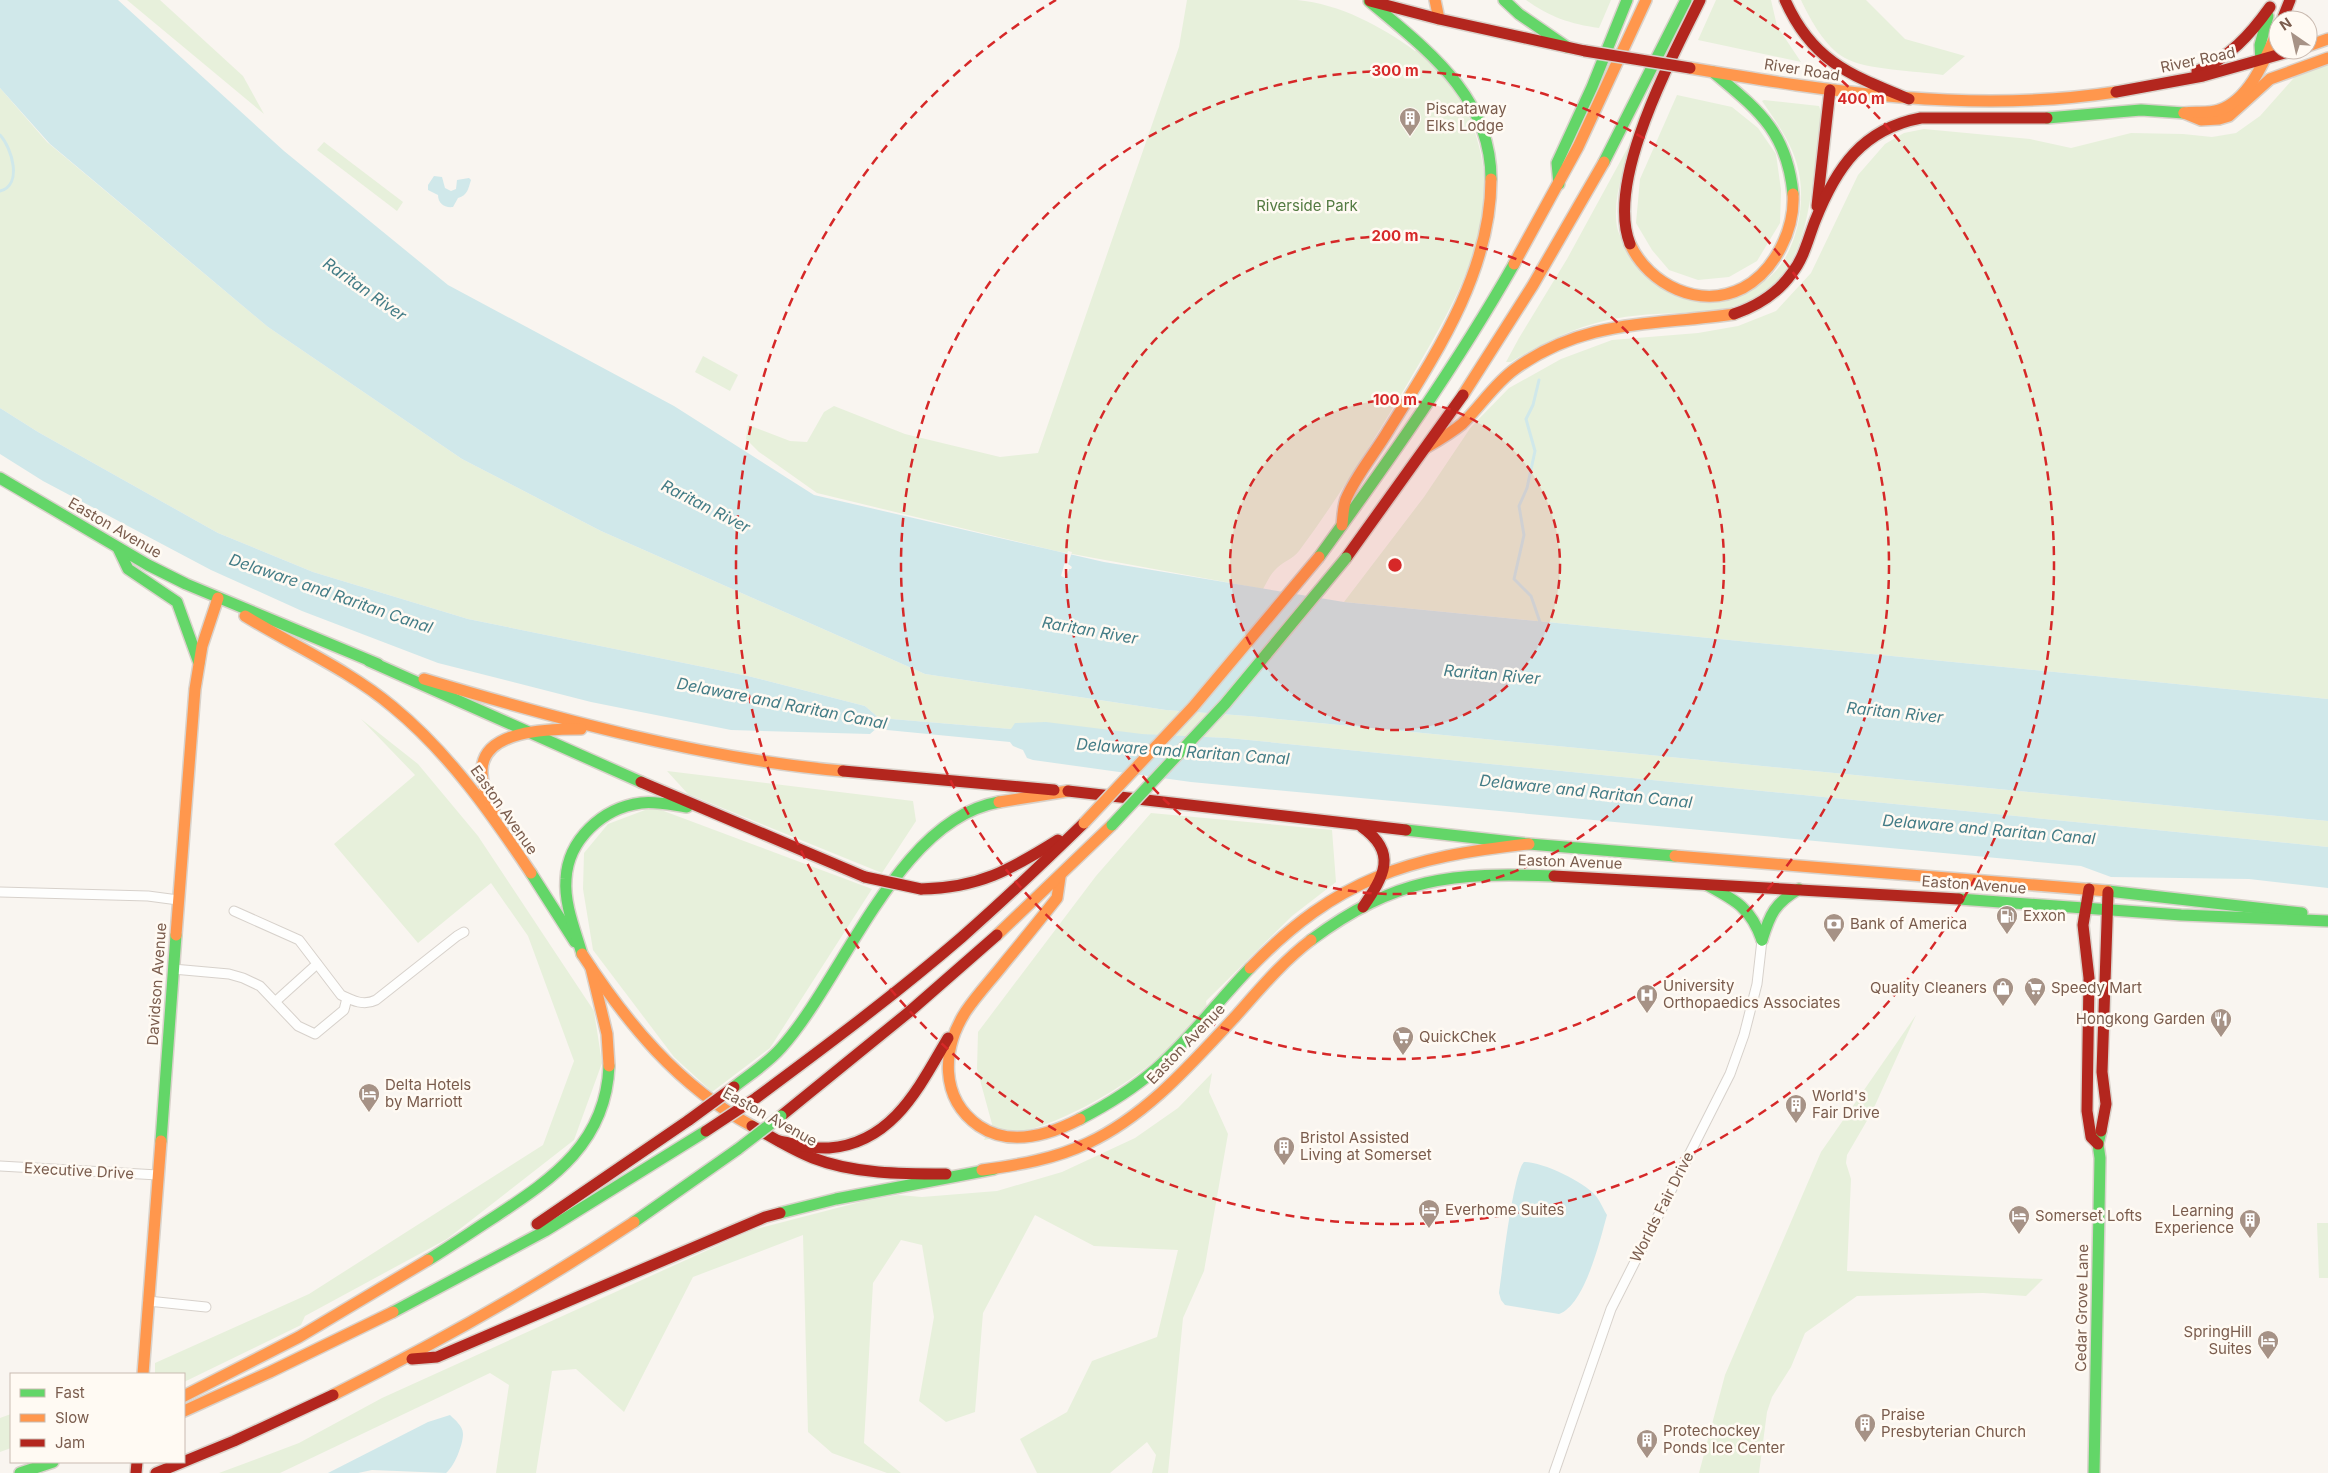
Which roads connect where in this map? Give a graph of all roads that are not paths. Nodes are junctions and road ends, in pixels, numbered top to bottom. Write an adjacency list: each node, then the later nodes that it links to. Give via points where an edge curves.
1 (1367, 0): 10 (main road, River Road); 25 (main road, via 1443,65 1462,89 1480,122 1489,150 1493,199 1482,252 1454,320 1345,500)
2 (1435, 0): 10 (main road)
3 (1504, 0): 11 (main road, via 1525,21 1553,35)
4 (1627, 0): 21 (main road, via 1557,163)
5 (1646, 0): 21 (main road)
6 (1686, 0): 23 (main road, via 1633,108 1576,212)
7 (1700, 0): 16 (main road, via 1645,122 1625,193 1624,210 1629,241 1646,269 1671,288 1703,296 1743,287 1768,269 1785,242 1794,204 1790,166 1778,137 1760,114)
8 (1785, 0): 19 (main road, via 1809,43 1831,63)
9 (2271, 3): 15 (main road, via 2260,45); 17 (main road, via 2251,34 2224,58)
10 (1439, 19): 11 (main road, River Road)
11 (1567, 47): 16 (main road, River Road, bridge)
12 (2268, 49): 15 (main road)
13 (2328, 58): 20 (main road, via 2270,79 2242,107 2224,118 2192,119)
14 (2268, 60): 15 (main road, River Road)
15 (2261, 62): 17 (main road, River Road); 20 (main road, via 2249,84 2229,105 2210,112)
16 (1714, 72): 18 (main road, River Road)
17 (2168, 82): 19 (main road, River Road, via 2047,99 1989,102)
18 (1830, 90): 19 (main road, River Road); 22 (main road)
19 (1909, 100)
20 (2184, 112): 22 (main road, via 2141,110 2065,118 1910,119 1874,135 1851,154 1835,178)
21 (1560, 184): 25 (main road, via 1456,361)
22 (1815, 223): 23 (main road, via 1809,244 1792,274 1758,304 1719,317 1614,326 1555,346 1500,380 1457,428)
23 (1427, 447): 39 (main road, bridge, via 1346,558 1225,704)
24 (0, 478): 26 (main road, Easton Avenue)
25 (1342, 527): 34 (main road, bridge, via 1193,707)
26 (118, 548): 27 (main road, Easton Avenue); 29 (main road, via 128,569 177,602)
27 (218, 598): 28 (main road, Easton Avenue); 29 (main road, Davidson Avenue); 36 (main road, Easton Avenue, via 391,706 457,769)
28 (369, 661): 30 (main road, Easton Avenue, via 516,707); 31 (main road)
29 (199, 663): 45 (main road, Davidson Avenue)
30 (601, 729): 31 (main road); 32 (main road, Easton Avenue, via 815,769)
31 (530, 733): 33 (main road); 36 (main road, via 510,736 499,742 490,750 482,767 485,787)
32 (1068, 791): 35 (main road, Easton Avenue); 66 (main road, bridge, via 990,804 957,818 928,839 902,868 802,1021 780,1049 689,1120)
33 (703, 809): 34 (main road, bridge, via 865,877 921,889 959,887 990,880); 54 (main road, via 654,803 624,807 608,814 584,833 575,847 566,877 570,912)
34 (1081, 825): 66 (main road, bridge, via 1039,868 923,970 756,1098 594,1202)
35 (1359, 825): 37 (main road, Easton Avenue); 38 (main road, via 1375,835 1379,842 1385,856)
36 (501, 829): 54 (main road, Easton Avenue)
37 (1529, 844): 38 (main road, via 1445,853); 42 (main road, Easton Avenue)
38 (1384, 872): 46 (main road); 60 (main road, via 1326,903 1275,942 1170,1056 1132,1088 1047,1133 1030,1137 994,1134 976,1125 964,1112 953,1097 948,1080 947,1064)
39 (1060, 877): 60 (main road, via 1057,898); 69 (main road, bridge, via 951,977 838,1072 738,1149 580,1258)
40 (1705, 883): 41 (main road, Easton Avenue); 46 (main road, Easton Avenue, via 1478,874 1422,883); 53 (main road, via 1748,909)
41 (1799, 889): 47 (main road, Easton Avenue); 53 (main road, via 1779,900 1770,914)
42 (2089, 889): 44 (main road, Easton Avenue); 47 (main road, Cedar Grove Lane)
43 (0, 892): 45 (street, via 148,896)
44 (2108, 892): 48 (main road, Cedar Grove Lane); 50 (main road, Easton Avenue)
45 (178, 900): 57 (main road, Davidson Avenue)
46 (1362, 908): 64 (main road, Easton Avenue, via 1319,936 1273,973 1184,1072 1132,1116 1100,1137 1068,1152 1030,1163)
47 (2086, 910): 48 (main road, Easton Avenue); 62 (main road, Cedar Grove Lane, via 2083,924 2089,978 2087,1111 2091,1137)
48 (2107, 910): 51 (main road, Easton Avenue, via 2246,920); 62 (main road, Cedar Grove Lane, via 2102,1072 2106,1104)
49 (234, 911): 55 (street, via 299,940)
50 (2328, 917)
51 (2328, 921)
52 (464, 932): 58 (street, via 376,1000 364,1003)
53 (1762, 940): 78 (street, Worlds Fair Drive, via 1757,984 1730,1074 1611,1309)
54 (582, 954): 56 (main road, Easton Avenue)
55 (318, 964): 58 (street, via 328,980); 59 (street)
56 (591, 968): 61 (main road, Easton Avenue, via 631,1026 669,1068 707,1100); 71 (main road, via 608,1032 608,1077 605,1101 588,1137 575,1155 518,1201 398,1280 266,1355)
57 (173, 969): 59 (street, via 243,978 260,986); 65 (main road, Davidson Avenue)
58 (347, 998): 59 (street, via 344,1010 315,1034 298,1026)
59 (276, 1001)
60 (957, 1025): 61 (main road, via 909,1103 898,1116 869,1138 831,1148)
61 (780, 1141): 64 (main road, Easton Avenue, via 820,1161 881,1172 949,1174)
62 (2098, 1144): 79 (main road, Cedar Grove Lane)
63 (0, 1166): 65 (street, Executive Drive)
64 (994, 1168): 69 (main road, via 836,1198 765,1217 437,1357)
65 (158, 1175): 67 (main road, Davidson Avenue)
66 (450, 1282): 72 (main road, via 328,1346)
67 (148, 1300): 68 (street); 70 (main road, Davidson Avenue)
68 (206, 1307)
69 (406, 1360): 73 (main road, via 276,1423)
70 (143, 1373)
71 (185, 1396)
72 (185, 1411)
73 (185, 1461)
74 (50, 1463): 76 (main road)
75 (180, 1463): 77 (main road)
76 (20, 1473)
77 (156, 1473)
78 (1554, 1473)
79 (2094, 1473)

